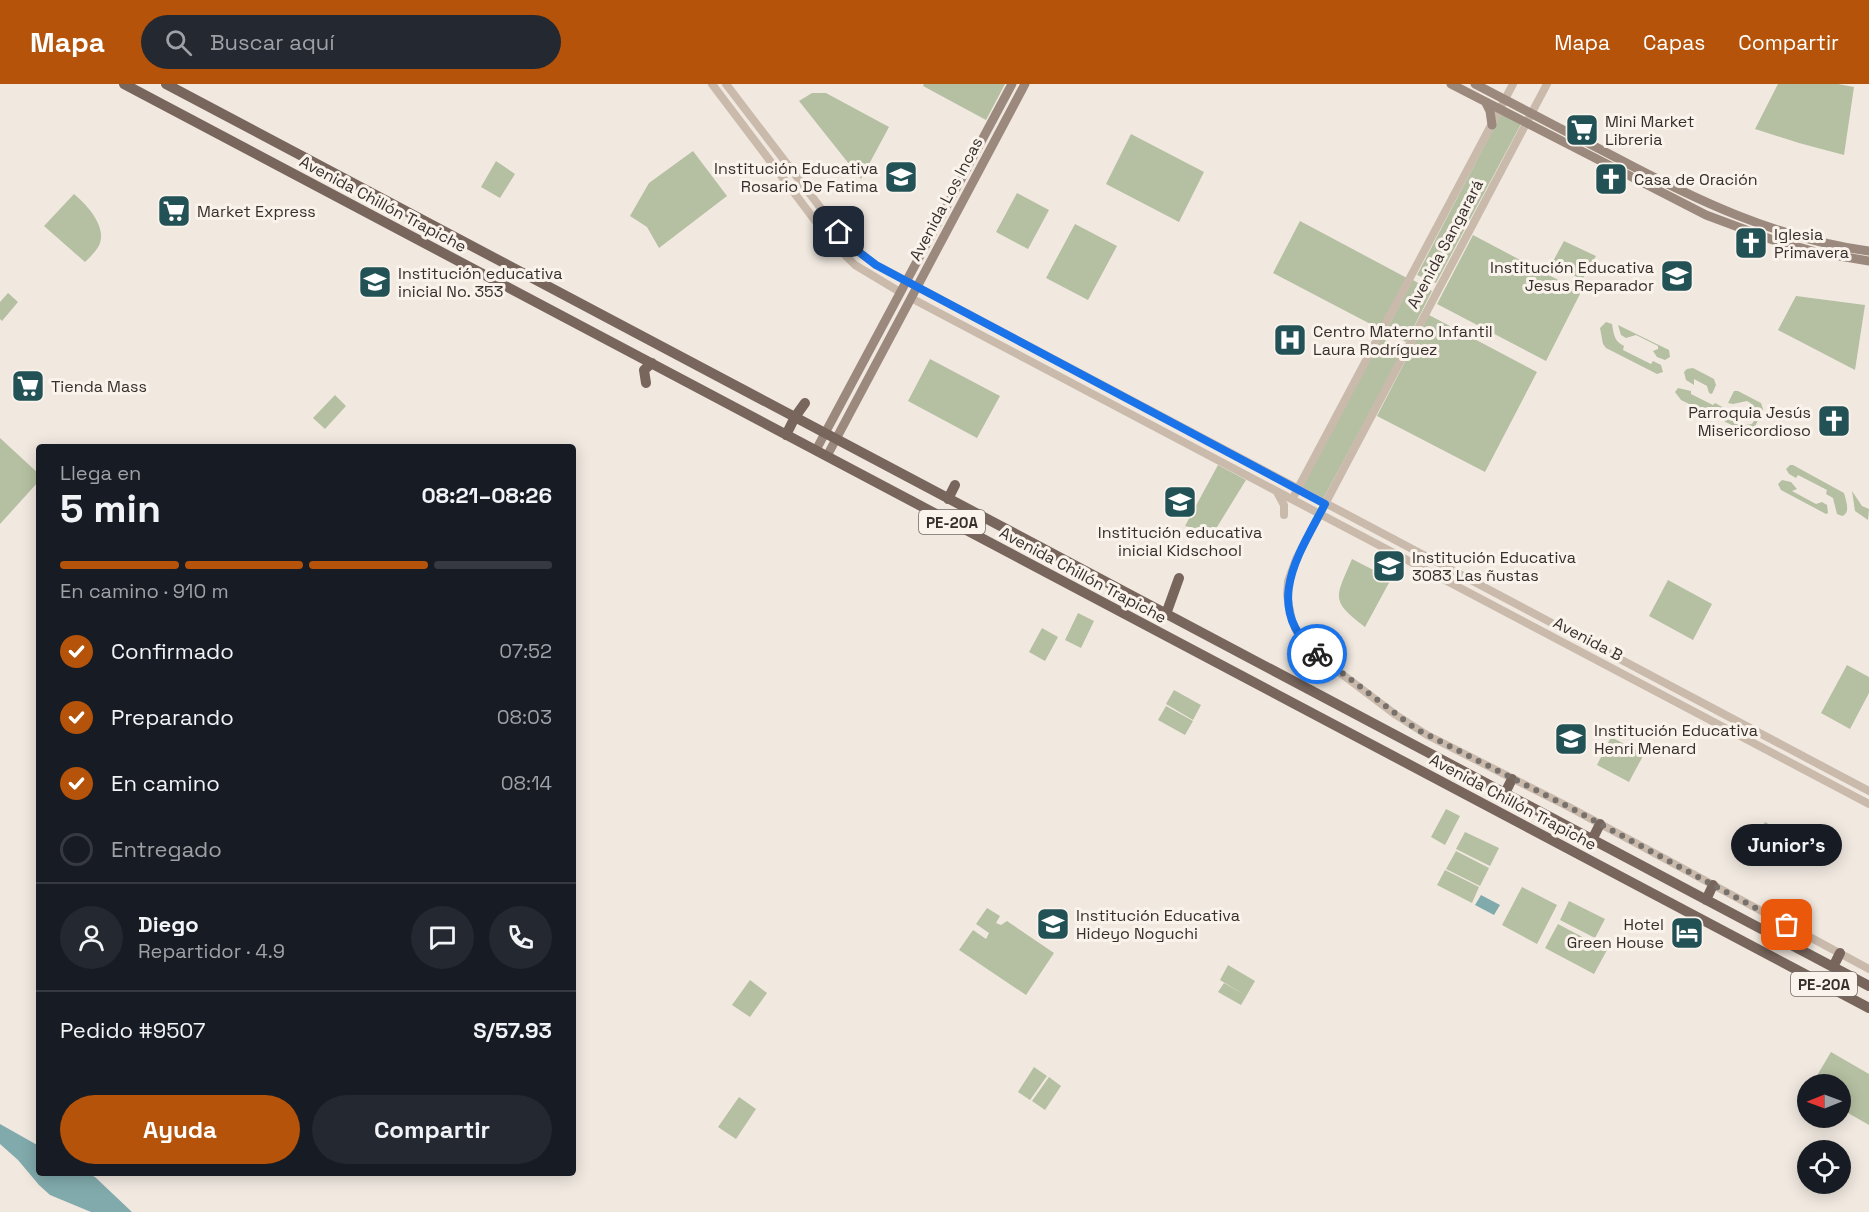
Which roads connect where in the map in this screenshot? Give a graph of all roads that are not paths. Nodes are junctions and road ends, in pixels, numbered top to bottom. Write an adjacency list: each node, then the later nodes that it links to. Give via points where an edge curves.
1 (124, 84): 20 (main road, Avenida Chillón Trapiche / PE-20A)
2 (165, 84): 19 (main road, Avenida Chillón Trapiche / PE-20A)
3 (712, 84): 25 (street, via 829,239 855,265)
4 (726, 84): 23 (street, Avenida B, via 839,232 865,258)
5 (1012, 84): 11 (main road, Avenida Los Incas)
6 (1025, 84): 13 (main road, Avenida Los Incas)
7 (1451, 84): 14 (main road)
8 (1475, 84): 12 (main road)
9 (1513, 84): 12 (street, Avenida Sangarará)
10 (1546, 84): 16 (street, Avenida Sangarará)
11 (1005, 97): 13 (main road); 23 (main road, Avenida Los Incas)
12 (1505, 100): 15 (street, Avenida Sangarará); 16 (main road)
13 (1015, 102): 24 (main road, Avenida Los Incas)
14 (1484, 102): 15 (main road); 18 (main road)
15 (1499, 110): 17 (main road); 18 (street, Avenida Sangarará)
16 (1531, 113): 17 (street, Avenida Sangarará); 21 (main road, via 1722,210 1797,236)
17 (1526, 124): 22 (main road, via 1730,225 1816,252); 45 (street, Avenida Sangarará)
18 (1492, 125): 43 (street, Avenida Sangarará)
19 (272, 141): 20 (main road); 26 (main road, Avenida Chillón Trapiche / PE-20A)
20 (264, 159): 29 (main road, Avenida Chillón Trapiche / PE-20A)
21 (1869, 251)
22 (1869, 261)
23 (906, 281): 24 (street, Avenida B); 25 (main road, Avenida Los Incas)
24 (921, 289): 27 (main road, Avenida Los Incas); 28 (street); 38 (street, Avenida B)
25 (900, 292): 36 (main road, Avenida Los Incas)
26 (567, 297): 29 (main road); 32 (main road, Avenida Chillón Trapiche / PE-20A)
27 (911, 298): 28 (street, Avenida B); 39 (main road, Avenida Los Incas)
28 (920, 303): 40 (street, Avenida B)
29 (557, 313): 30 (main road, Avenida Chillón Trapiche / PE-20A)
30 (652, 363): 31 (main road, via 644,370); 34 (main road, Avenida Chillón Trapiche / PE-20A)
31 (646, 383)
32 (754, 396): 34 (main road); 35 (main road, Avenida Chillón Trapiche / PE-20A)
33 (805, 403): 35 (main road)
34 (746, 413): 37 (main road, Avenida Chillón Trapiche / PE-20A)
35 (795, 417): 36 (main road, Avenida Chillón Trapiche / PE-20A); 37 (main road)
36 (825, 433): 39 (main road, Avenida Chillón Trapiche / PE-20A); 41 (main road, Avenida Los Incas)
37 (786, 435): 41 (main road, Avenida Chillón Trapiche / PE-20A)
38 (1202, 438): 40 (street); 44 (street, Avenida B)
39 (836, 439): 42 (main road, Avenida Los Incas); 49 (main road, Avenida Chillón Trapiche / PE-20A)
40 (1196, 448): 47 (street, Avenida B)
41 (816, 450): 42 (main road, Avenida Chillón Trapiche / PE-20A)
42 (827, 456): 59 (main road, Avenida Chillón Trapiche / PE-20A)
43 (1309, 469): 44 (street, via 1294,481); 48 (street, Avenida Sangarará)
44 (1278, 479): 48 (street, Avenida B)
45 (1336, 483): 51 (street, Avenida Sangarará); 53 (street, via 1334,499)
46 (955, 485): 49 (main road)
47 (1273, 490): 50 (street, Avenida B); 54 (street, via 1283,502)
48 (1298, 490): 50 (street, Avenida Sangarará); 51 (street, Avenida B)
49 (948, 499): 57 (main road, Avenida Chillón Trapiche / PE-20A)
50 (1292, 500): 52 (street, Avenida B)
51 (1325, 504): 52 (street, Avenida Sangarará); 53 (street, Avenida B)
52 (1320, 514): 55 (street, Avenida B); 56 (street, Avenida Sangarará)
53 (1345, 514): 58 (street, Avenida B)
54 (1284, 515)
55 (1342, 526): 56 (street, via 1324,524); 60 (street, Avenida B)
56 (1308, 537): 73 (street, Avenida Sangarará, via 1290,572 1287,595 1292,621 1306,644 1416,729)
57 (1032, 543): 59 (main road); 62 (main road, Avenida Chillón Trapiche / PE-20A)
58 (1429, 559): 60 (street); 67 (street, Avenida B)
59 (1023, 560): 63 (main road, Avenida Chillón Trapiche / PE-20A)
60 (1423, 569): 68 (street, Avenida B)
61 (1179, 578): 64 (main road)
62 (1134, 597): 63 (main road); 64 (main road, Avenida Chillón Trapiche / PE-20A)
63 (1125, 614): 66 (main road, Avenida Chillón Trapiche / PE-20A)
64 (1166, 614): 65 (main road, Avenida Chillón Trapiche / PE-20A)
65 (1191, 627): 66 (main road); 69 (main road, Avenida Chillón Trapiche / PE-20A)
66 (1182, 644): 70 (main road, Avenida Chillón Trapiche / PE-20A)
67 (1700, 702): 68 (street); 74 (street, Avenida B)
68 (1694, 711): 76 (street, Avenida B)
69 (1354, 714): 70 (main road); 71 (main road, Avenida Chillón Trapiche / PE-20A)
70 (1345, 730): 72 (main road, Avenida Chillón Trapiche / PE-20A)
71 (1392, 734): 72 (main road); 75 (main road, Avenida Chillón Trapiche / PE-20A)
72 (1383, 750): 79 (main road, Avenida Chillón Trapiche / PE-20A)
73 (1512, 779): 75 (main road); 78 (street, Avenida Sangarará)
74 (1869, 791)
75 (1505, 793): 77 (main road, Avenida Chillón Trapiche / PE-20A)
76 (1869, 804)
77 (1537, 810): 79 (main road); 80 (main road, Avenida Chillón Trapiche / PE-20A)
78 (1600, 824): 80 (main road); 84 (street, Avenida Sangarará)
79 (1528, 827): 82 (main road, Avenida Chillón Trapiche / PE-20A)
80 (1592, 840): 81 (main road, Avenida Chillón Trapiche / PE-20A)
81 (1616, 852): 82 (main road); 83 (main road, Avenida Chillón Trapiche / PE-20A)
82 (1607, 869): 85 (main road, Avenida Chillón Trapiche / PE-20A)
83 (1664, 878): 85 (main road); 86 (main road, Avenida Chillón Trapiche / PE-20A)
84 (1713, 885): 86 (main road); 87 (street, Avenida Sangarará)
85 (1655, 894): 93 (main road, Avenida Chillón Trapiche / PE-20A)
86 (1706, 900): 88 (main road, Avenida Chillón Trapiche / PE-20A)
87 (1776, 920): 88 (main road); 89 (street, Avenida Sangarará)
88 (1769, 933): 90 (main road, Avenida Chillón Trapiche / PE-20A)
89 (1840, 953): 90 (main road); 91 (street, Avenida Sangarará)
90 (1833, 967): 92 (main road, Avenida Chillón Trapiche / PE-20A)
91 (1869, 969)
92 (1869, 986)
93 (1869, 1008)

